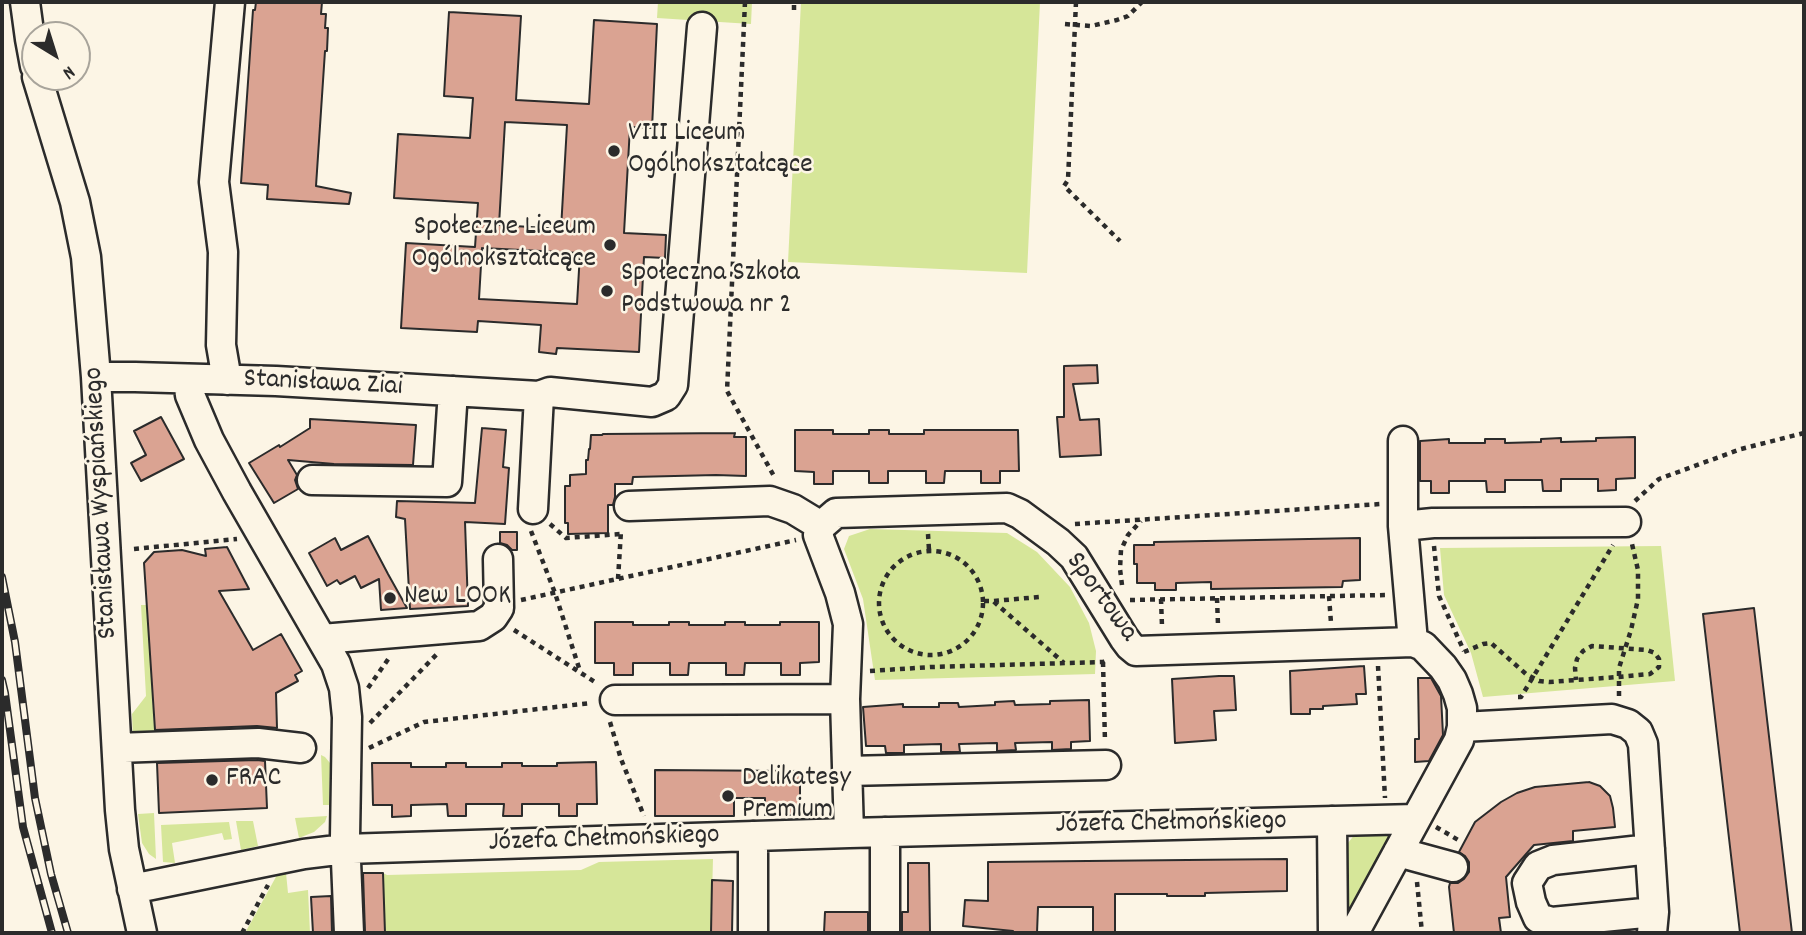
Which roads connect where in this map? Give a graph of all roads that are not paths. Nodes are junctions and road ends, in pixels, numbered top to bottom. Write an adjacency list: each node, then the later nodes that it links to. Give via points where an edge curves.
1 (25, 2): 3 (street)
2 (230, 2): 8 (street, via 214,182 223,252 221,345)
3 (28, 21)
4 (702, 27): 10 (street, Stanisława Ziai, via 673,385 666,396 652,402)
5 (41, 91): 6 (street, Stanisława Wyspiańskiego, via 75,202 86,257)
6 (96, 377): 7 (street, Stanisława Ziai); 24 (street, Stanisława Wyspiańskiego)
7 (188, 379): 8 (street, Stanisława Ziai); 19 (street, via 209,440)
8 (227, 380): 9 (street, Stanisława Ziai)
9 (453, 391): 10 (street, Stanisława Ziai); 12 (street, via 447,482)
10 (545, 394): 15 (street)
11 (1403, 441): 16 (street)
12 (312, 480)
13 (629, 506): 17 (street, via 770,501 793,509)
14 (1629, 507): 16 (street, via 1433,523)
15 (533, 509)
16 (1403, 514): 20 (street)
17 (819, 530): 20 (street, Sportowa, via 836,513 1007,509 1020,513 1074,557 1112,600 1136,651); 21 (street, via 848,624)
18 (498, 559): 19 (street, via 496,613 479,626)
19 (322, 639): 33 (street, via 344,688)
20 (1413, 642): 23 (street, via 1432,654 1452,680 1462,708)
21 (845, 686): 22 (street); 27 (street)
22 (611, 701)
23 (1462, 727): 28 (street); 35 (street, via 1612,719 1628,724 1643,744)
24 (117, 748): 25 (street, via 258,743); 37 (street, Stanisława Wyspiańskiego, via 124,849)
25 (301, 748)
26 (1106, 765): 27 (street)
27 (847, 771): 30 (street)
28 (1416, 818): 29 (street, Józefa Chełmońskiego); 36 (street)
29 (1332, 821): 31 (street, Józefa Chełmońskiego); 43 (street)
30 (849, 832): 31 (street, Józefa Chełmońskiego); 32 (street, Józefa Chełmońskiego)
31 (885, 832): 42 (street)
32 (754, 836): 33 (street, Józefa Chełmońskiego); 41 (street)
33 (345, 849): 37 (street, Józefa Chełmońskiego); 40 (street)
34 (1456, 849): 36 (street)
35 (1650, 849): 38 (street); 38 (street, via 1553,860 1538,866 1527,883 1538,918)
36 (1407, 861): 44 (street)
37 (132, 889): 39 (street, Stanisława Wyspiańskiego)
38 (1653, 923)
39 (142, 933)
40 (349, 933)
41 (753, 933)
42 (885, 933)
43 (1333, 933)
44 (1354, 933)

